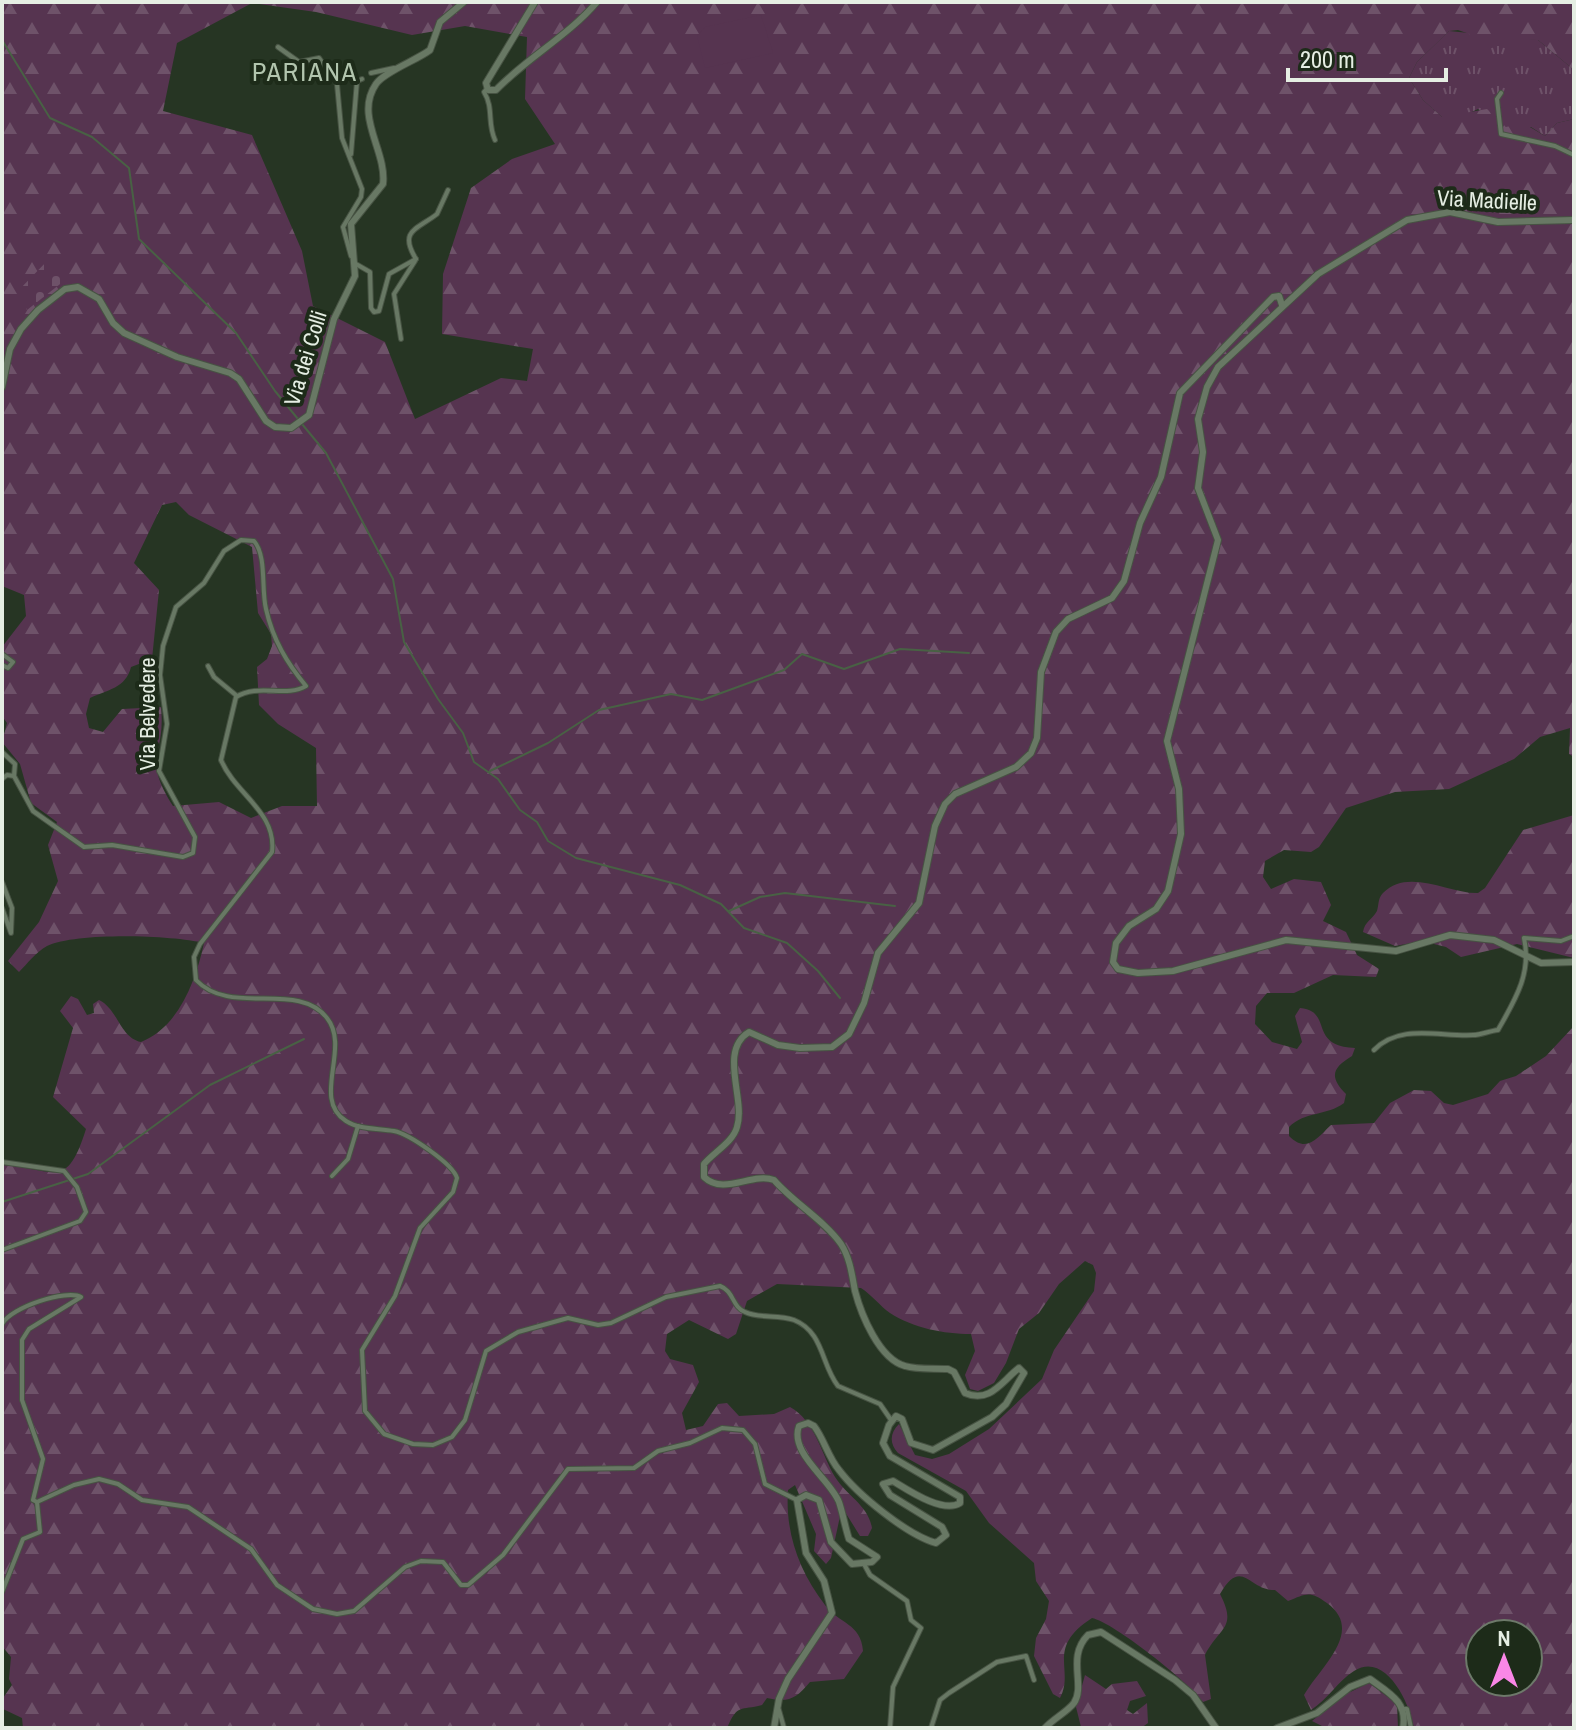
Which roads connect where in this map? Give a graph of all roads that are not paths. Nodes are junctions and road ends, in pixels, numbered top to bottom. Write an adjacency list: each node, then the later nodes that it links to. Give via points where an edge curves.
1 (464, 2): 7 (street, via 440,22 430,50)
2 (535, 2): 10 (street)
3 (597, 2): 10 (street, via 496,90)
4 (278, 47): 6 (street, via 299,62)
5 (325, 55): 6 (street)
6 (319, 58): 14 (street, via 337,84 342,138)
7 (404, 68): 8 (street); 18 (street, via 384,77 373,91 369,119 384,176 380,191 351,224)
8 (371, 73)
9 (362, 79): 14 (street, via 353,101)
10 (487, 89): 12 (street)
11 (1501, 93): 13 (street, via 1501,134)
12 (495, 140)
13 (1574, 155)
14 (351, 156): 18 (street, via 362,195 343,227)
15 (448, 190): 17 (street, via 437,214 419,222 409,239)
16 (1574, 220): 19 (street, Via Madielle, via 1498,222 1450,212 1407,220 1318,274)
17 (416, 259): 18 (street, via 389,274 379,311 374,312 370,272); 20 (street, via 394,294)
18 (356, 267): 21 (street, Via dei Colli, via 334,319 306,420 291,428 266,421 230,373 124,333 99,299 78,287 65,289 21,329 10,349)
19 (1282, 305): 32 (street, Via Madielle, via 1218,367 1200,408 1203,452 1198,488 1218,540 1167,741 1179,789 1181,834 1168,891 1156,909 1119,937 1113,962 1125,972 1173,971 1286,940 1396,951 1462,935 1494,940); 40 (street, via 1279,296 1273,297 1180,393 1161,477 1140,523 1124,581 1112,598 1068,619 1056,632 1041,672 1037,738 1031,753 1016,767 955,794 945,804 935,826 919,903 878,953 849,1034 832,1047 790,1048 749,1032 737,1047 738,1125 704,1164 704,1177 715,1184 774,1180 831,1232 845,1252 872,1331 898,1364 948,1369 965,1393 976,1397 990,1393 1019,1368 1024,1373 999,1412 938,1448 918,1448 902,1419)
20 (401, 339)
21 (2, 387)
22 (2, 654): 23 (street, via 13,662 8,668)
23 (2, 665)
24 (208, 666): 25 (street)
25 (237, 696): 27 (street, Via Belvedere, via 306,686 280,650 266,611 260,551 247,539 231,544 204,583 176,607 163,646 160,675 167,724 159,771 195,837 193,853 183,857 112,845 84,847 33,811); 35 (street, via 221,760 264,817 273,837 272,852 200,944 194,957 196,980 225,997 293,1001 321,1012 332,1025 336,1042 332,1101 338,1115)
26 (2, 752): 27 (street, via 15,764)
27 (14, 776): 28 (street)
28 (2, 779)
29 (2, 882): 30 (street, via 12,908 11,933)
30 (2, 908)
31 (1574, 936): 32 (street, via 1561,941 1527,936)
32 (1528, 956): 33 (street, via 1549,964); 34 (street, via 1520,991 1498,1030 1475,1035 1415,1032)
33 (1574, 962)
34 (1374, 1050)
35 (358, 1126): 37 (street, via 348,1159); 40 (street, via 407,1135 451,1166 457,1178 453,1192 420,1228 395,1296 362,1350 365,1411 384,1434 433,1445 452,1437 465,1420 486,1351 518,1332 568,1318 611,1323 666,1297 720,1286 747,1314 779,1316 804,1325 823,1350 838,1386 880,1404)
36 (2, 1162): 38 (street, via 64,1171 86,1212 80,1221)
37 (332, 1176)
38 (2, 1250)
39 (2, 1324): 42 (street, via 18,1307 71,1294 81,1297 29,1329 22,1340 22,1400 43,1459 32,1492)
40 (891, 1420): 43 (street, via 883,1443 890,1456 960,1497 960,1503 949,1506 893,1481 883,1484 890,1495 942,1527 946,1535 940,1542 922,1537 855,1488 814,1426 802,1424 797,1431 802,1449 839,1501 849,1539 877,1557)
41 (797, 1500): 42 (street, via 765,1484 755,1444 743,1430 722,1428 658,1451 634,1468 568,1469 503,1555 468,1585 461,1585 443,1562 421,1561 393,1575 354,1611 337,1614 313,1609 277,1585 251,1549 188,1507 142,1500 99,1479); 43 (street, via 806,1495 819,1500 831,1542 852,1564); 46 (street, via 806,1553 824,1581 832,1613 802,1653)
42 (37, 1502): 44 (street, via 40,1532 23,1539)
43 (864, 1564): 50 (street, via 870,1575 907,1601 911,1620 921,1628 893,1687)
44 (2, 1592)
45 (1034, 1680): 51 (street, via 1026,1656 997,1662 940,1700)
46 (778, 1707): 48 (street); 49 (street)
47 (1403, 1709): 54 (street, via 1397,1698 1365,1680 1317,1713); 55 (street); 56 (street)
48 (774, 1728)
49 (784, 1728)
50 (890, 1728)
51 (931, 1728)
52 (1045, 1728): 53 (street, via 1073,1704 1077,1654 1088,1635 1101,1632 1193,1695)
53 (1216, 1728)
54 (1277, 1728)
55 (1403, 1728)
56 (1411, 1728)

